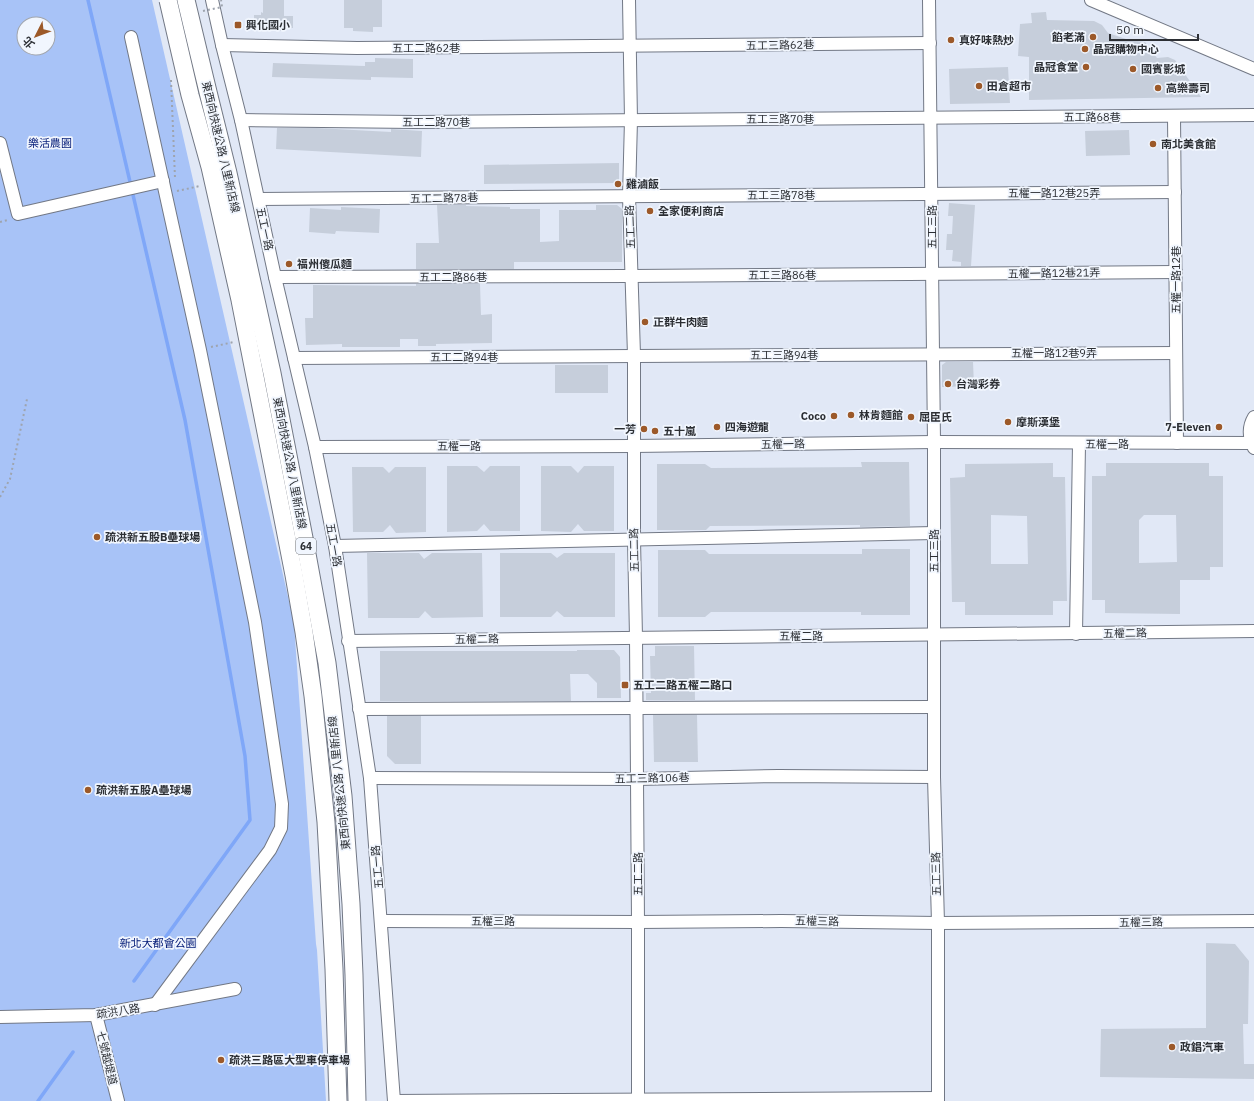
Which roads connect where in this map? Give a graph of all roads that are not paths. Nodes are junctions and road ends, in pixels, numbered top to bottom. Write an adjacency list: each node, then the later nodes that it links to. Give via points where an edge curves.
1 (168, 0): 63 (highway, 東西向快速公路 八里新店線 / 64, bridge, via 240,300 304,632 326,822)
2 (186, 0): 64 (highway, 東西向快速公路 八里新店線 / 64, bridge, via 228,173 272,373 326,663 343,796 351,904)
3 (212, 0): 9 (street, 五工一路)
4 (629, 0): 10 (street, 五工二路)
5 (929, 0): 8 (street, 五工三路)
6 (1091, 0): 11 (street)
7 (131, 37): 18 (street)
8 (930, 43): 10 (street, 五工三路62巷); 14 (street, 五工三路)
9 (222, 45): 10 (street, 五工二路62巷, via 357,48); 15 (street, 五工一路)
10 (630, 46): 16 (street, 五工二路)
11 (1254, 69)
12 (1254, 115): 13 (street, 五工路68巷)
13 (1174, 116): 14 (street, 五工路68巷); 19 (street, 五權一路12巷)
14 (930, 118): 16 (street, 五工三路70巷); 20 (street, 五工三路)
15 (241, 120): 16 (street, 五工二路70巷); 22 (street, 五工一路)
16 (631, 120): 21 (street, 五工二路)
17 (0, 143): 18 (street, via 18,214)
18 (163, 181): 57 (street, via 255,622 282,804 281,828 270,850)
19 (1175, 192): 20 (street, 五權一路12巷25弄); 23 (street, 五權一路12巷)
20 (932, 193): 21 (street, 五工三路78巷); 24 (street, 五工三路)
21 (630, 196): 22 (street, 五工二路78巷); 25 (street, 五工二路)
22 (259, 199): 26 (street, 五工一路)
23 (1176, 272): 24 (street, 五權一路12巷21弄); 27 (street, 五權一路12巷)
24 (932, 274): 25 (street, 五工三路86巷); 28 (street, 五工三路)
25 (632, 276): 26 (street, 五工二路86巷); 29 (street, 五工二路)
26 (275, 277): 30 (street, 五工一路)
27 (1176, 353): 28 (street, 五權一路12巷9弄); 33 (street, 五權一路12巷)
28 (933, 354): 29 (street, 五工三路94巷); 32 (street, 五工三路)
29 (634, 355): 30 (street, 五工二路94巷); 35 (street, 五工二路)
30 (294, 358): 37 (street, 五工一路)
31 (1254, 417): 36 (street, via 1250,428)
32 (934, 442): 34 (street, 五權一路); 35 (street, 五權一路); 38 (street, 五工三路)
33 (1177, 443): 34 (street, 五權一路); 36 (street, 五權一路)
34 (1079, 444): 42 (street)
35 (634, 446): 37 (street, 五權一路); 39 (street, 五工二路)
36 (1253, 446)
37 (315, 447): 40 (street, 五工一路)
38 (934, 533): 39 (street); 43 (street, 五工三路)
39 (634, 539): 40 (street); 44 (street, 五工二路)
40 (335, 546): 45 (street, 五工一路)
41 (1254, 631): 42 (street, 五權二路)
42 (1076, 634): 43 (street, 五權二路)
43 (934, 635): 44 (street, 五權二路); 46 (street, 五工三路)
44 (636, 637): 45 (street, 五權二路); 47 (street, 五工二路)
45 (348, 641): 48 (street, 五工一路)
46 (934, 707): 47 (street); 49 (street, 五工三路)
47 (637, 708): 48 (street); 51 (street, 五工二路)
48 (359, 709): 50 (street, 五工一路)
49 (934, 777): 51 (street, 五工三路106巷, via 778,776); 55 (street, 五工三路)
50 (370, 778): 51 (street, 五工三路106巷); 53 (street, 五工一路)
51 (637, 779): 54 (street, 五工二路)
52 (1254, 920): 55 (street, 五權三路)
53 (381, 921): 54 (street, 五權三路); 65 (street, 五工一路)
54 (638, 922): 55 (street, 五權三路); 60 (street, 五工二路)
55 (938, 923): 61 (street, 五工三路)
56 (235, 989): 57 (street, 疏洪八路)
57 (155, 1005): 58 (street, 疏洪八路)
58 (96, 1015): 59 (street, 疏洪八路); 62 (street, 七號越堤道)
59 (0, 1017)
60 (638, 1100): 61 (street); 66 (street)
61 (938, 1100)
62 (118, 1101)
63 (338, 1101)
64 (357, 1101)
65 (394, 1101): 66 (street)
66 (502, 1101)

